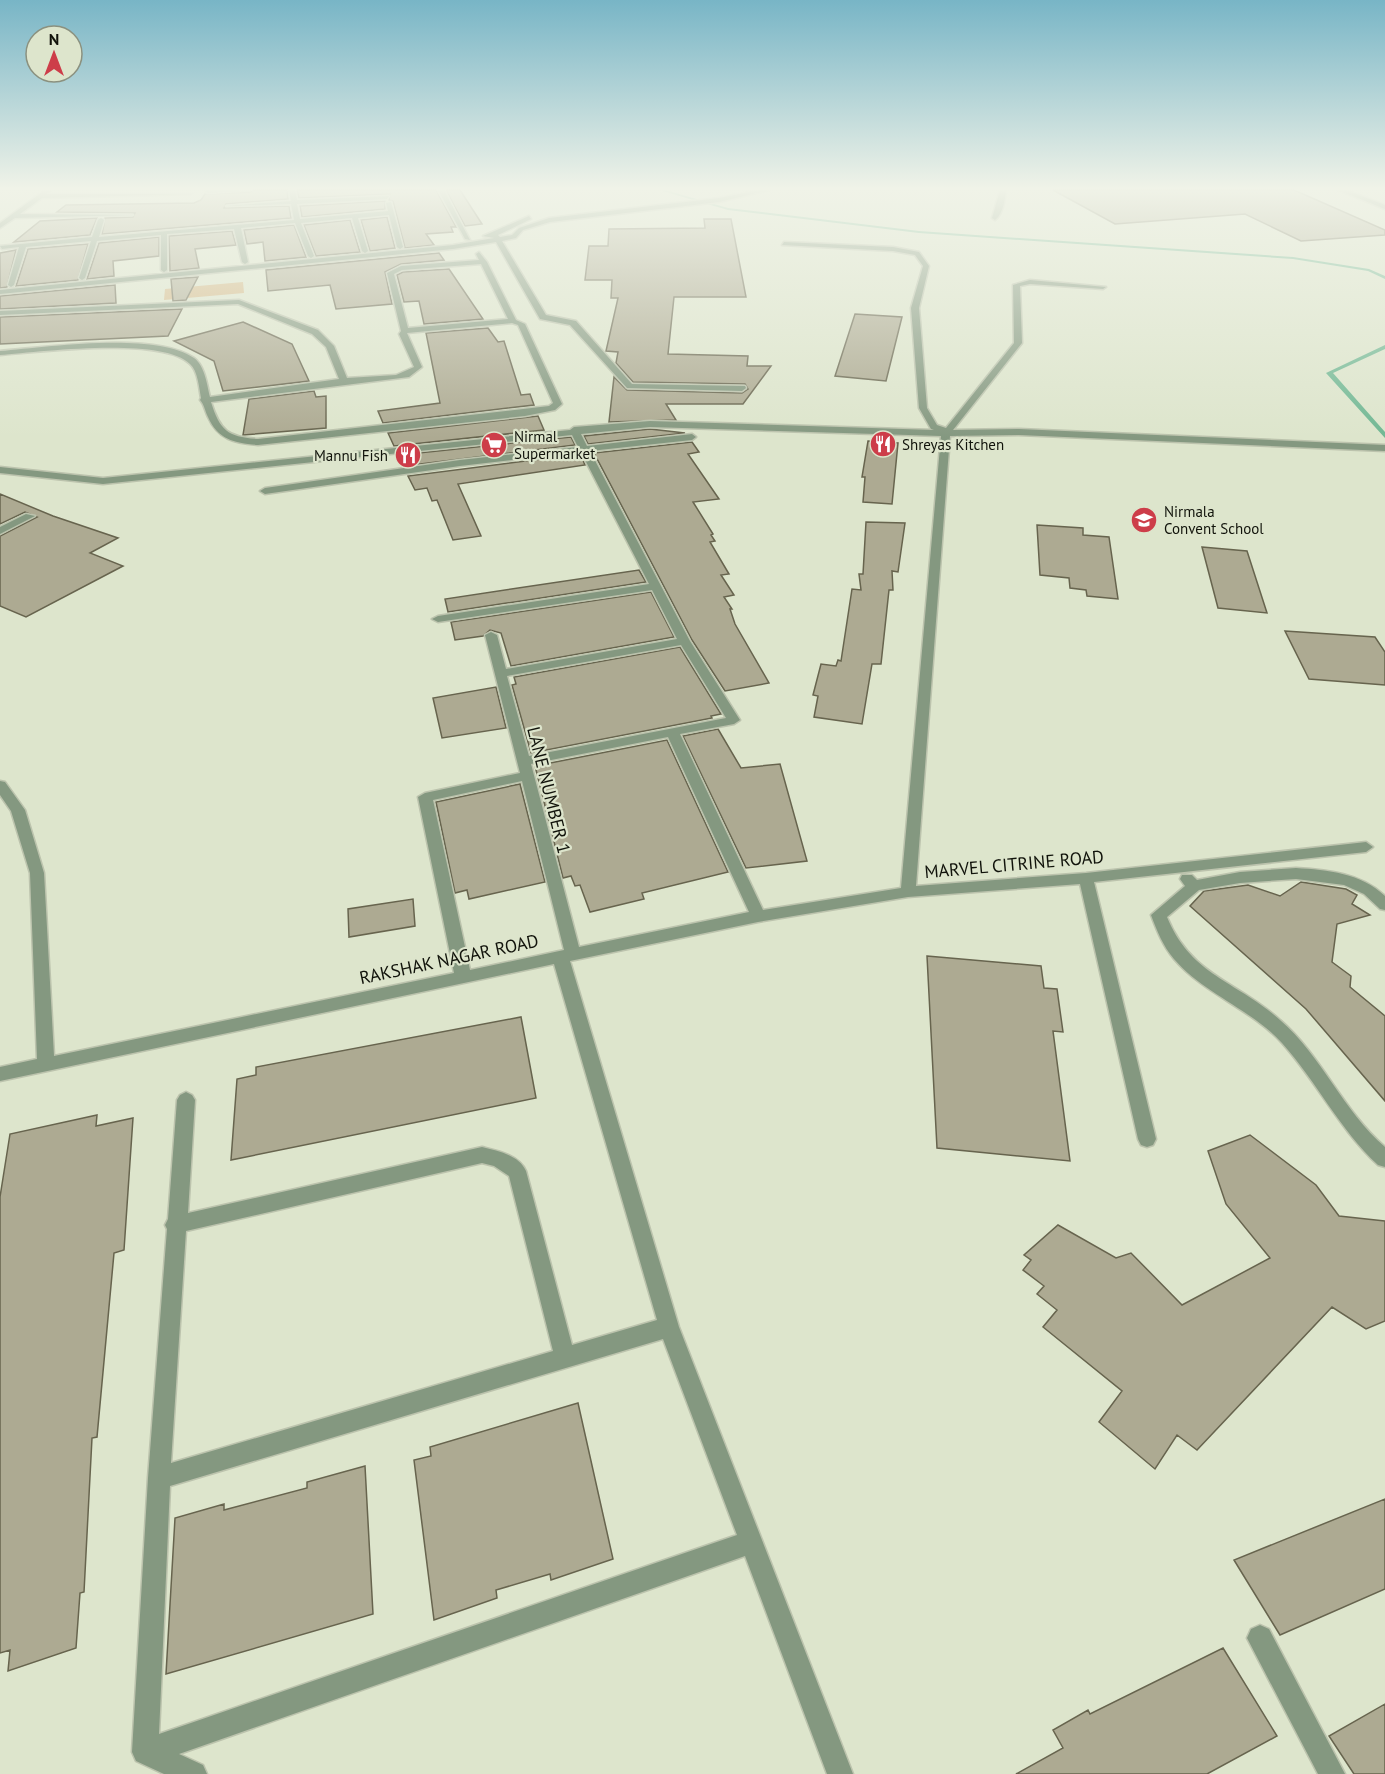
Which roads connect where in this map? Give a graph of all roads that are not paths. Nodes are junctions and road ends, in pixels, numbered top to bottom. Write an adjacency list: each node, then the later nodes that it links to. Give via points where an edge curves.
1 (15, 273): 10 (street)
2 (83, 273): 9 (street)
3 (135, 273): 9 (street)
4 (181, 273): 13 (street)
5 (390, 273): 16 (street)
6 (489, 273): 15 (street)
7 (518, 273): 19 (street, via 543,317 573,323 630,386)
8 (924, 273): 23 (street, via 915,308 922,408 933,427)
9 (82, 278): 10 (street)
10 (11, 285): 11 (street)
11 (0, 286)
12 (1103, 287): 23 (street, via 1030,282 1016,285 1018,343)
13 (0, 292)
14 (0, 313): 18 (street, via 239,302 315,332 330,346)
15 (513, 321): 16 (street); 21 (street, via 521,324 558,404)
16 (405, 331): 18 (street, via 416,371 406,376)
17 (0, 353): 20 (street, via 114,347 161,350 194,361)
18 (344, 381): 20 (street)
19 (742, 388)
20 (204, 400): 21 (street, via 221,432 229,438 258,442)
21 (525, 412): 24 (street)
22 (574, 430): 23 (street, via 650,424); 24 (street); 26 (street)
23 (946, 432): 27 (street); 45 (street, MARVEL CITRINE ROAD)
24 (535, 434): 28 (street, via 104,481)
25 (692, 437): 26 (street)
26 (583, 447): 29 (street); 32 (street)
27 (1385, 448)
28 (0, 470)
29 (265, 491)
30 (30, 516): 31 (street)
31 (0, 531)
32 (655, 586): 33 (street); 35 (street)
33 (438, 619)
34 (491, 635): 36 (street, LANE NUMBER 1)
35 (684, 641): 36 (street); 37 (street, via 734,720)
36 (501, 673): 38 (street, LANE NUMBER 1)
37 (672, 732): 38 (street); 47 (street)
38 (523, 761): 39 (street, LANE NUMBER 1)
39 (527, 776): 48 (street, LANE NUMBER 1); 49 (street, via 425,797)
40 (0, 785): 50 (street, via 18,810 37,873)
41 (1366, 847): 42 (street, MARVEL CITRINE ROAD)
42 (1177, 868): 43 (street, MARVEL CITRINE ROAD); 44 (street)
43 (1086, 878): 45 (street, MARVEL CITRINE ROAD); 53 (street)
44 (1194, 886): 46 (street, via 1226,878 1313,872 1347,879 1377,894); 54 (street, via 1159,915 1165,937 1189,968 1275,1025 1344,1115)
45 (908, 892): 47 (street, RAKSHAK NAGAR ROAD)
46 (1385, 905)
47 (758, 916): 48 (street, RAKSHAK NAGAR ROAD)
48 (567, 955): 49 (street, RAKSHAK NAGAR ROAD); 56 (street, LANE NUMBER 1)
49 (463, 976): 50 (street, RAKSHAK NAGAR ROAD)
50 (46, 1064): 51 (street, RAKSHAK NAGAR ROAD)
51 (0, 1074)
52 (186, 1100): 55 (street)
53 (1147, 1139)
54 (1385, 1159)
55 (175, 1225): 57 (street, via 482,1155 499,1159 517,1171); 58 (street)
56 (669, 1327): 57 (street); 59 (street, LANE NUMBER 1)
57 (565, 1358): 58 (street)
58 (159, 1478): 61 (street)
59 (752, 1542): 61 (street); 63 (street, LANE NUMBER 1)
60 (1260, 1638): 64 (street)
61 (145, 1752): 62 (street)
62 (194, 1774)
63 (840, 1774)
64 (1332, 1774)

